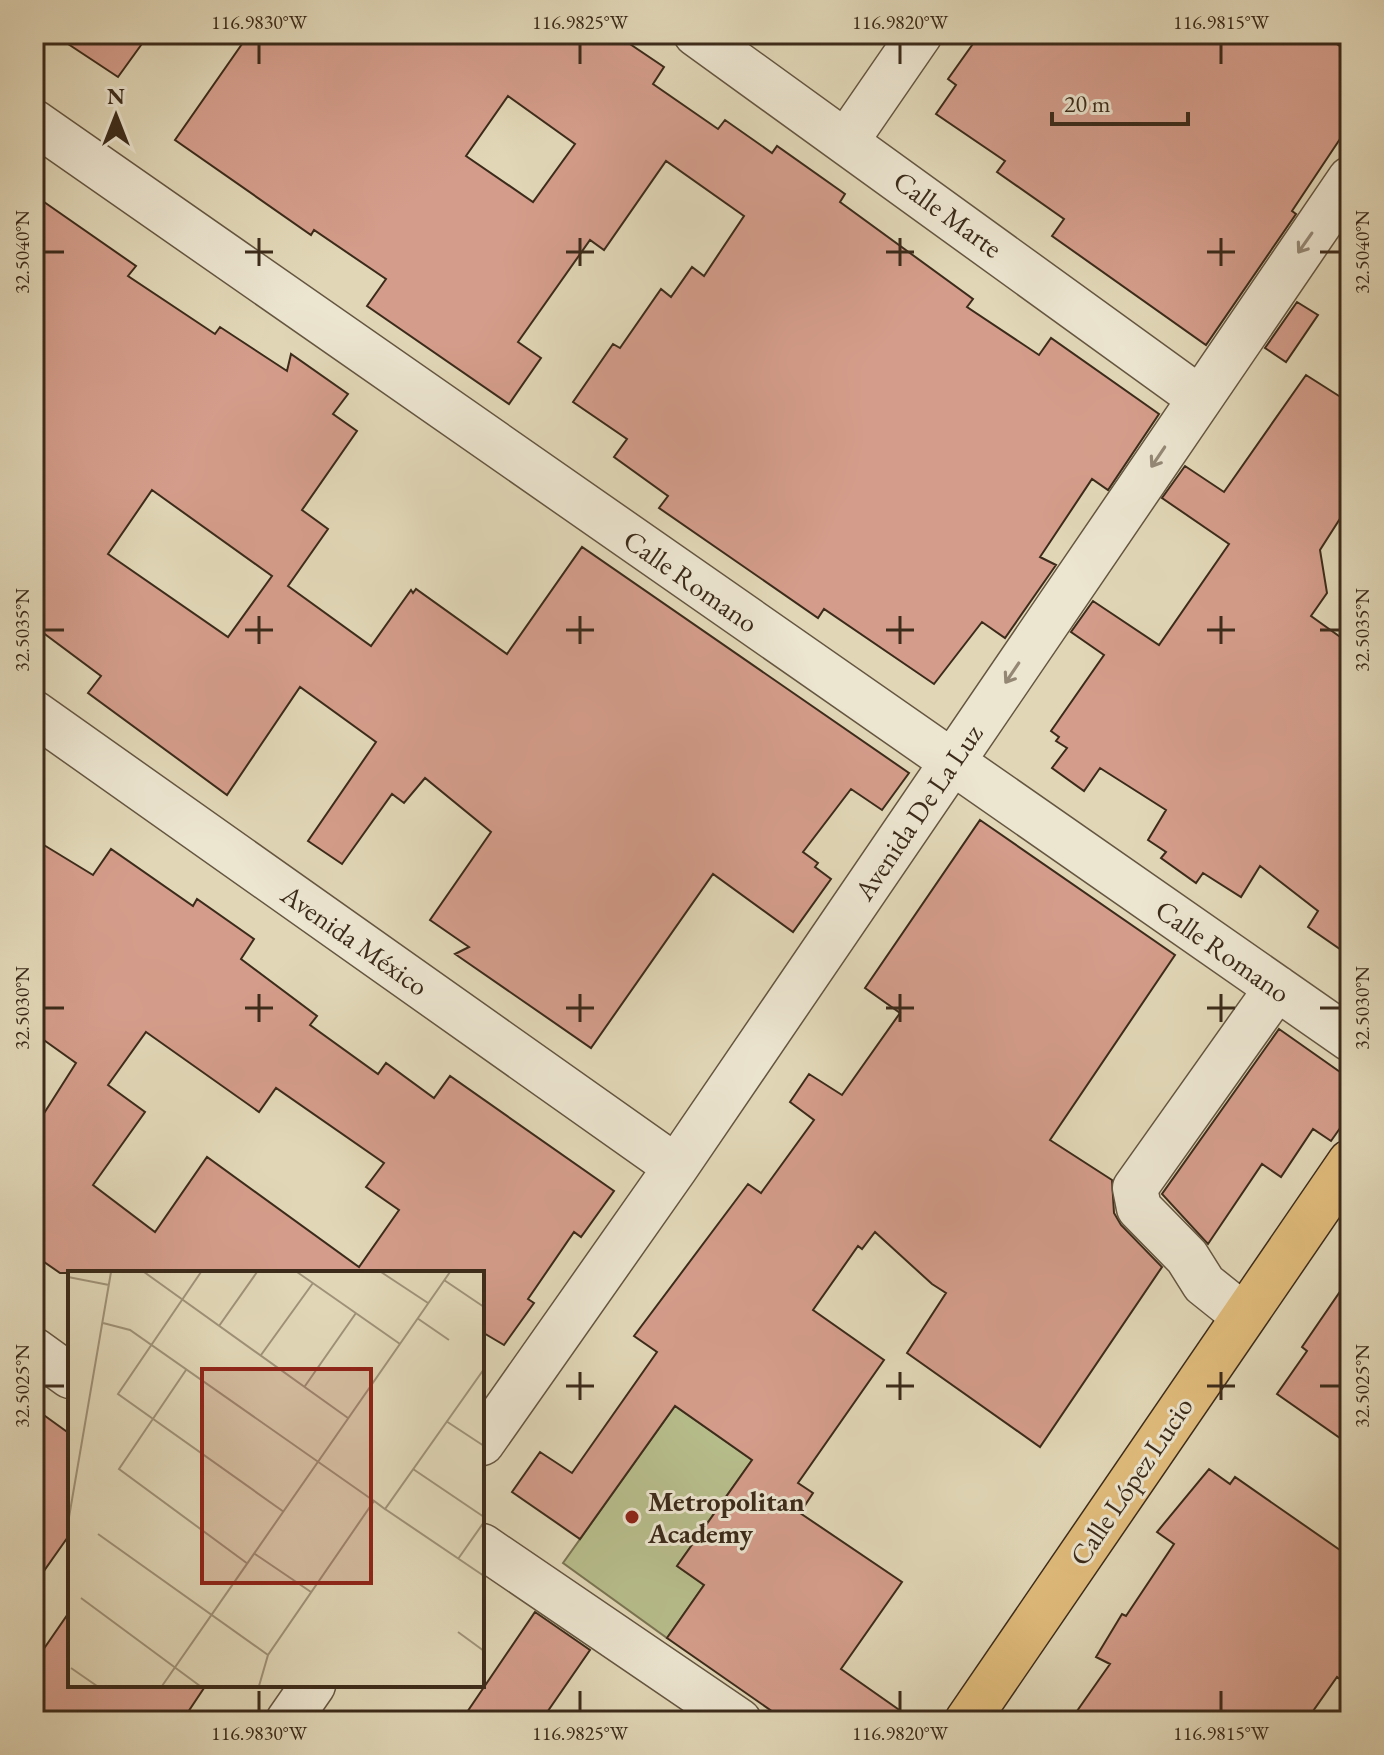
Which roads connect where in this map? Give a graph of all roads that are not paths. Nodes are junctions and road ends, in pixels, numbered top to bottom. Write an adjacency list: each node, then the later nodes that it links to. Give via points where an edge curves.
1 (696, 34): 4 (street, Calle Marte)
2 (920, 34): 4 (street)
3 (34, 122): 8 (street, Calle Romano)
4 (847, 140): 6 (street, Calle Marte)
5 (1350, 179): 6 (street, Avenida De La Luz, one-way to 6)
6 (1198, 397): 8 (street, Avenida De La Luz, one-way to 8)
7 (34, 713): 12 (street, Avenida México)
8 (952, 763): 9 (street, Calle Romano); 12 (street, Avenida De La Luz)
9 (1277, 988): 10 (street, Calle Romano); 13 (street, via 1135,1188 1139,1208 1175,1243 1204,1284)
10 (1350, 1039)
11 (1350, 1162): 13 (main road, Calle López Lucio)
12 (676, 1167): 16 (street, Avenida De La Luz)
13 (1244, 1316): 21 (main road, Calle López Lucio)
14 (34, 1350): 15 (street)
15 (68, 1375)
16 (484, 1440)
17 (484, 1547): 20 (street)
18 (312, 1687): 19 (street)
19 (288, 1721)
20 (739, 1721)
21 (967, 1721)

